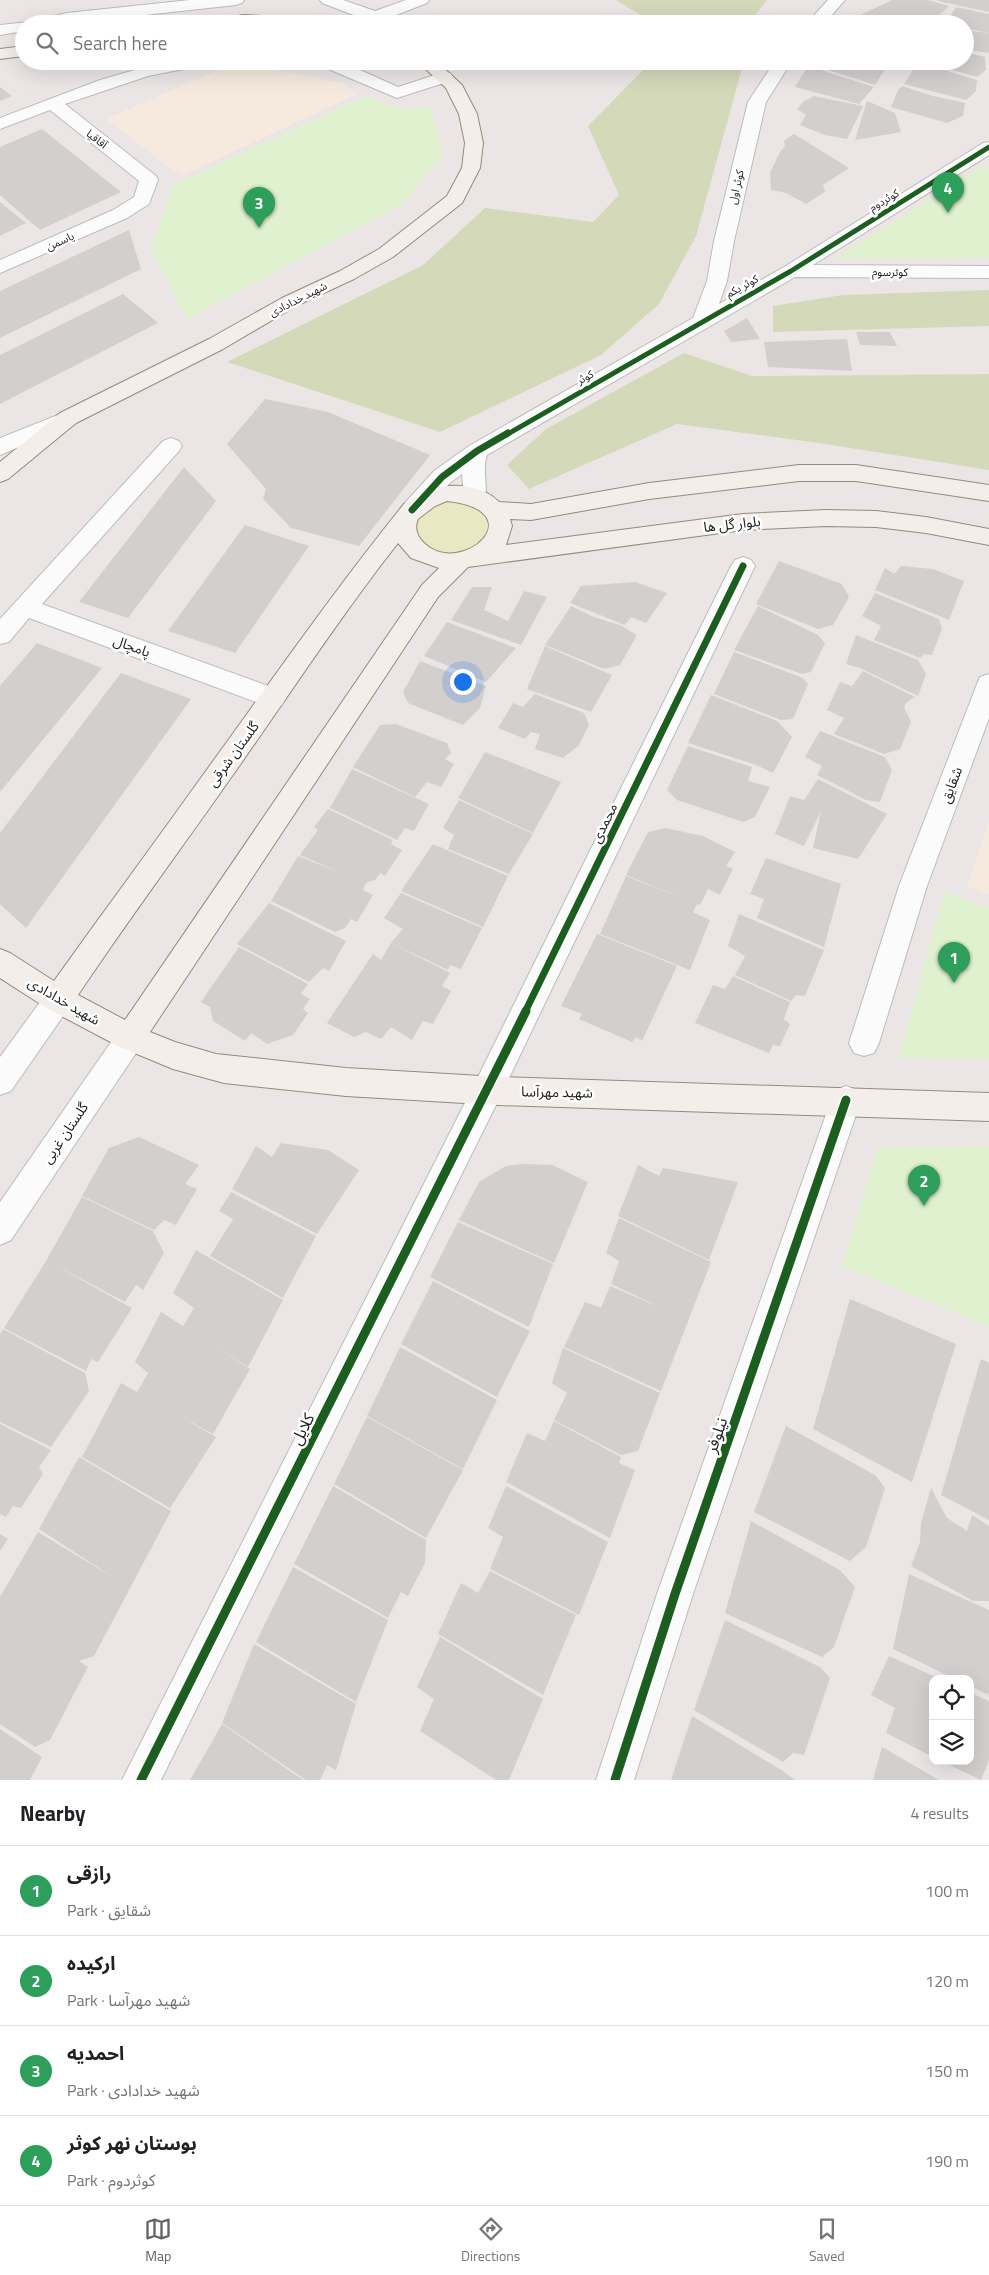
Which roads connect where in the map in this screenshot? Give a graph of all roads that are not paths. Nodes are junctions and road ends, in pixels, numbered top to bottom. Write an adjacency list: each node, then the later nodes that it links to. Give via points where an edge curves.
1 (77, 0): 6 (street)
2 (236, 0): 7 (street)
3 (328, 0): 8 (street)
4 (421, 0): 9 (street)
5 (837, 0): 10 (street)
6 (70, 15)
7 (96, 15)
8 (361, 15)
9 (384, 15)
10 (823, 15)
11 (15, 28): 12 (street)
12 (0, 30)
13 (15, 52): 14 (main road)
14 (0, 54)
15 (149, 70): 20 (street, via 118,78)
16 (346, 70): 19 (street, via 397,93)
17 (436, 70): 19 (main road, شهید خدادادی)
18 (777, 70): 27 (street, کوثر اول, via 757,102 717,281)
19 (444, 77): 28 (main road, شهید خدادادی, via 453,85 468,114 474,143 471,168 455,199 386,253)
20 (52, 103): 21 (street); 23 (street, آقاقیا, via 149,180 142,200)
21 (0, 124)
22 (989, 147): 25 (street, کوثردوم)
23 (120, 214): 24 (street, یاسمن)
24 (0, 267)
25 (791, 272): 26 (street, کوثرسوم); 27 (street, کوثر یکم)
26 (989, 272)
27 (703, 320): 31 (street, کوثر)
28 (68, 418): 30 (street); 32 (main road, شهید خدادادی)
29 (171, 446): 40 (street)
30 (0, 447)
31 (477, 451): 34 (street, via 472,466); 35 (street, کوثر, via 442,477)
32 (0, 474)
33 (989, 493): 36 (main road, via 856,473 799,473 649,491 531,512)
34 (474, 496): 35 (main road, via 447,493 421,502); 36 (main road)
35 (412, 510): 38 (main road, via 406,520 406,531 409,542 418,551 446,561); 43 (main road, گلستان شرقی, via 357,579)
36 (496, 510): 38 (main road, via 501,531 496,541 488,550)
37 (989, 538): 38 (main road, بلوار گل ها, via 918,524 826,518 743,522)
38 (469, 558): 46 (main road, via 430,591)
39 (743, 566): 49 (street, محمدی)
40 (25, 608): 41 (street); 43 (street, پامچال)
41 (0, 635)
42 (989, 684): 47 (street, شقایق, via 913,886)
43 (273, 698): 45 (main road, گلستان شرقی)
44 (0, 962): 45 (main road, شهید خدادادی)
45 (58, 1000): 46 (main road, شهید خدادادی); 48 (street)
46 (130, 1038): 49 (main road, شهید مهرآسا, via 201,1064 251,1072 324,1081); 52 (street, گلستان غربی)
47 (864, 1043)
48 (0, 1081)
49 (487, 1090): 50 (main road, شهید مهرآسا); 53 (street, کلایل)
50 (846, 1100): 51 (main road, شهید مهرآسا); 54 (street, نیلوفر)
51 (989, 1107)
52 (0, 1229)
53 (141, 1780)
54 (615, 1780)

